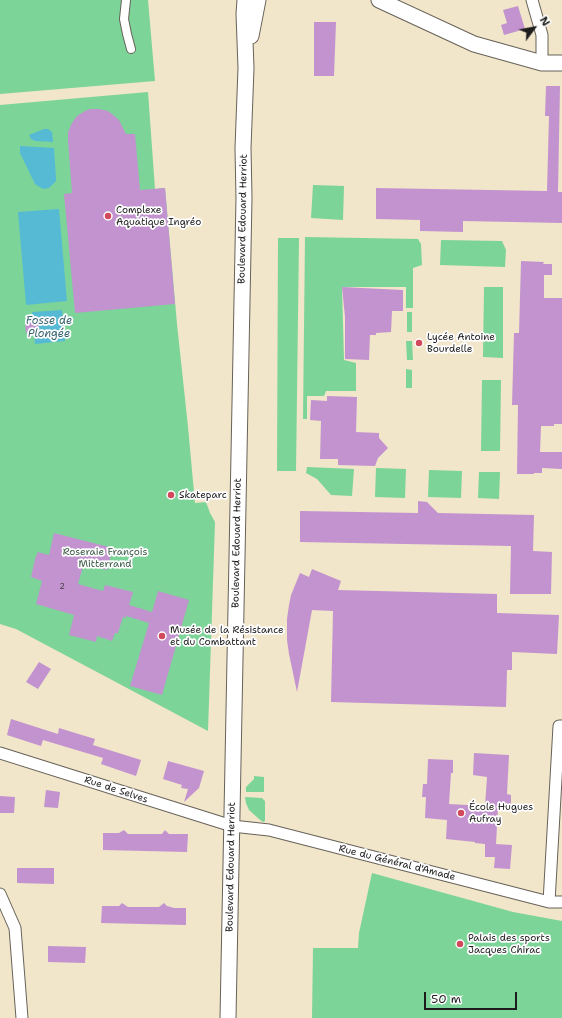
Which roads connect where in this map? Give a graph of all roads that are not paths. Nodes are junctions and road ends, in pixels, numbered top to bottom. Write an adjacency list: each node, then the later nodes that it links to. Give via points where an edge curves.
1 (126, 0): 6 (street, via 124,19)
2 (245, 0): 9 (main road, Boulevard Edouard Herriot)
3 (258, 0): 9 (main road, Boulevard Edouard Herriot)
4 (379, 0): 8 (main road, via 474,44)
5 (532, 0): 8 (street, via 542,36)
6 (131, 49)
7 (562, 62): 8 (main road)
8 (542, 63)
9 (246, 68): 12 (main road, Boulevard Edouard Herriot)
10 (562, 726): 14 (street, via 559,726)
11 (0, 753): 12 (street, Rue de Selves)
12 (232, 826): 14 (street, Rue du Général d'Amade, via 269,830); 17 (main road, Boulevard Edouard Herriot)
13 (0, 894): 16 (street, via 15,928)
14 (548, 902): 15 (street, Rue du Général d'Amade)
15 (562, 902)
16 (22, 1018)
17 (228, 1018)

